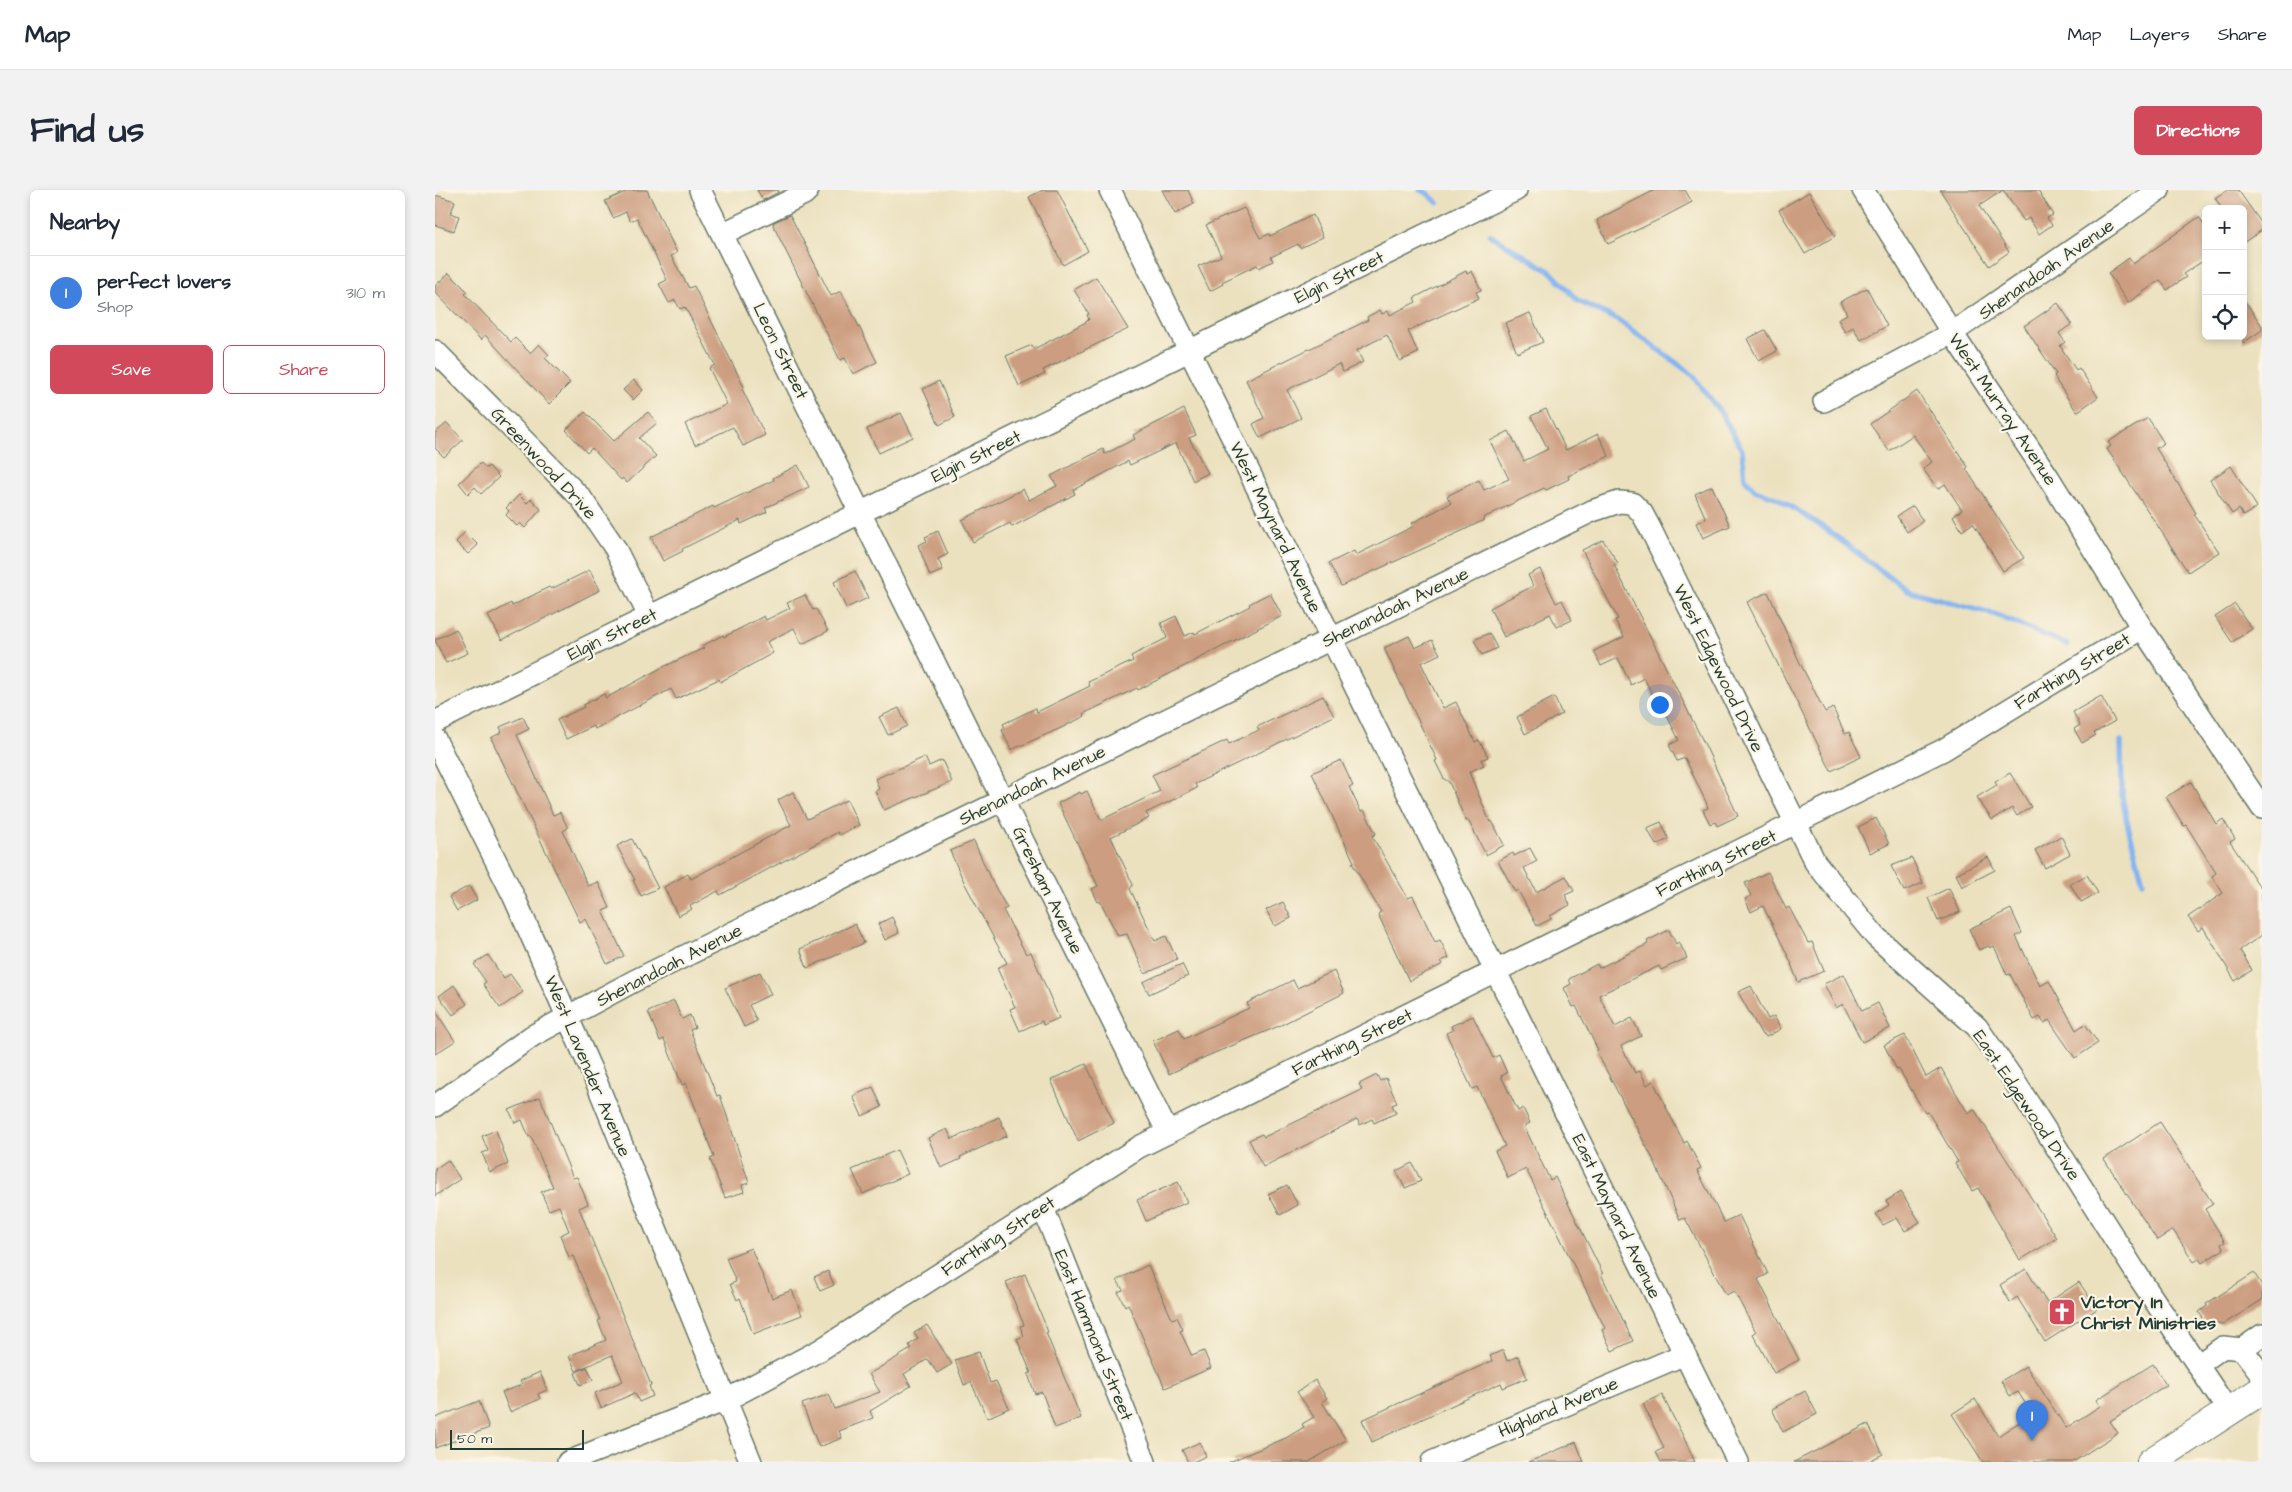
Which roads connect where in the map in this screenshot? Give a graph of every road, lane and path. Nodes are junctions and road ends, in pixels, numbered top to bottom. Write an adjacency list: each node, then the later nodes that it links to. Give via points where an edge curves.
1 (700, 190): 7 (street, Leon Street)
2 (808, 190): 7 (street)
3 (1110, 190): 10 (street, West Maynard Avenue)
4 (1516, 190): 10 (street, Elgin Street)
5 (1863, 190): 8 (street, West Murray Avenue)
6 (2159, 190): 8 (street, Shenandoah Avenue)
7 (722, 234): 12 (street, Leon Street)
8 (1952, 333): 11 (street, Shenandoah Avenue); 15 (street, West Murray Avenue, via 2049,478)
9 (435, 351): 14 (street, Greenwood Drive, via 581,498 615,548)
10 (1189, 351): 12 (street, Elgin Street); 16 (street, West Maynard Avenue)
11 (1824, 401)
12 (861, 513): 14 (street, Elgin Street); 19 (street, Gresham Avenue)
13 (1642, 513): 16 (street, Shenandoah Avenue, via 1632,503 1619,502 1592,511); 21 (street, West Edgewood Drive)
14 (649, 616): 17 (street, Elgin Street)
15 (2142, 628): 20 (street, West Murray Avenue); 21 (street, Farthing Street, via 1943,750)
16 (1331, 638): 19 (street, Shenandoah Avenue); 22 (street, West Maynard Avenue)
17 (435, 722)
18 (435, 739): 23 (street, West Lavender Avenue, via 514,897)
19 (1003, 799): 23 (street, Shenandoah Avenue, via 634,981); 25 (street, Gresham Avenue)
20 (2262, 808)
21 (1796, 823): 22 (street, Farthing Street); 30 (street, East Edgewood Drive, via 1815,862 1876,937 1977,1027)
22 (1497, 970): 25 (street, Farthing Street); 29 (street, East Maynard Avenue)
23 (568, 1017): 24 (street, Shenandoah Avenue, via 533,1036); 33 (street, West Lavender Avenue)
24 (435, 1106)
25 (1168, 1133): 26 (street, Farthing Street, via 1139,1147)
26 (1043, 1208): 33 (street, Farthing Street, via 820,1350); 37 (street, East Hammond Street)
27 (2262, 1335): 28 (street)
28 (2242, 1349): 30 (street, via 2223,1347); 31 (street)
29 (1685, 1354): 38 (street, Highland Avenue); 39 (street, East Maynard Avenue)
30 (2198, 1366): 34 (street, East Edgewood Drive)
31 (2262, 1375)
32 (2262, 1390): 34 (main road)
33 (726, 1400): 35 (street, Farthing Street); 36 (street, West Lavender Avenue)
34 (2229, 1412): 40 (main road)
35 (568, 1462)
36 (751, 1462)
37 (1145, 1462)
38 (1432, 1462)
39 (1738, 1462)
40 (2151, 1462)

